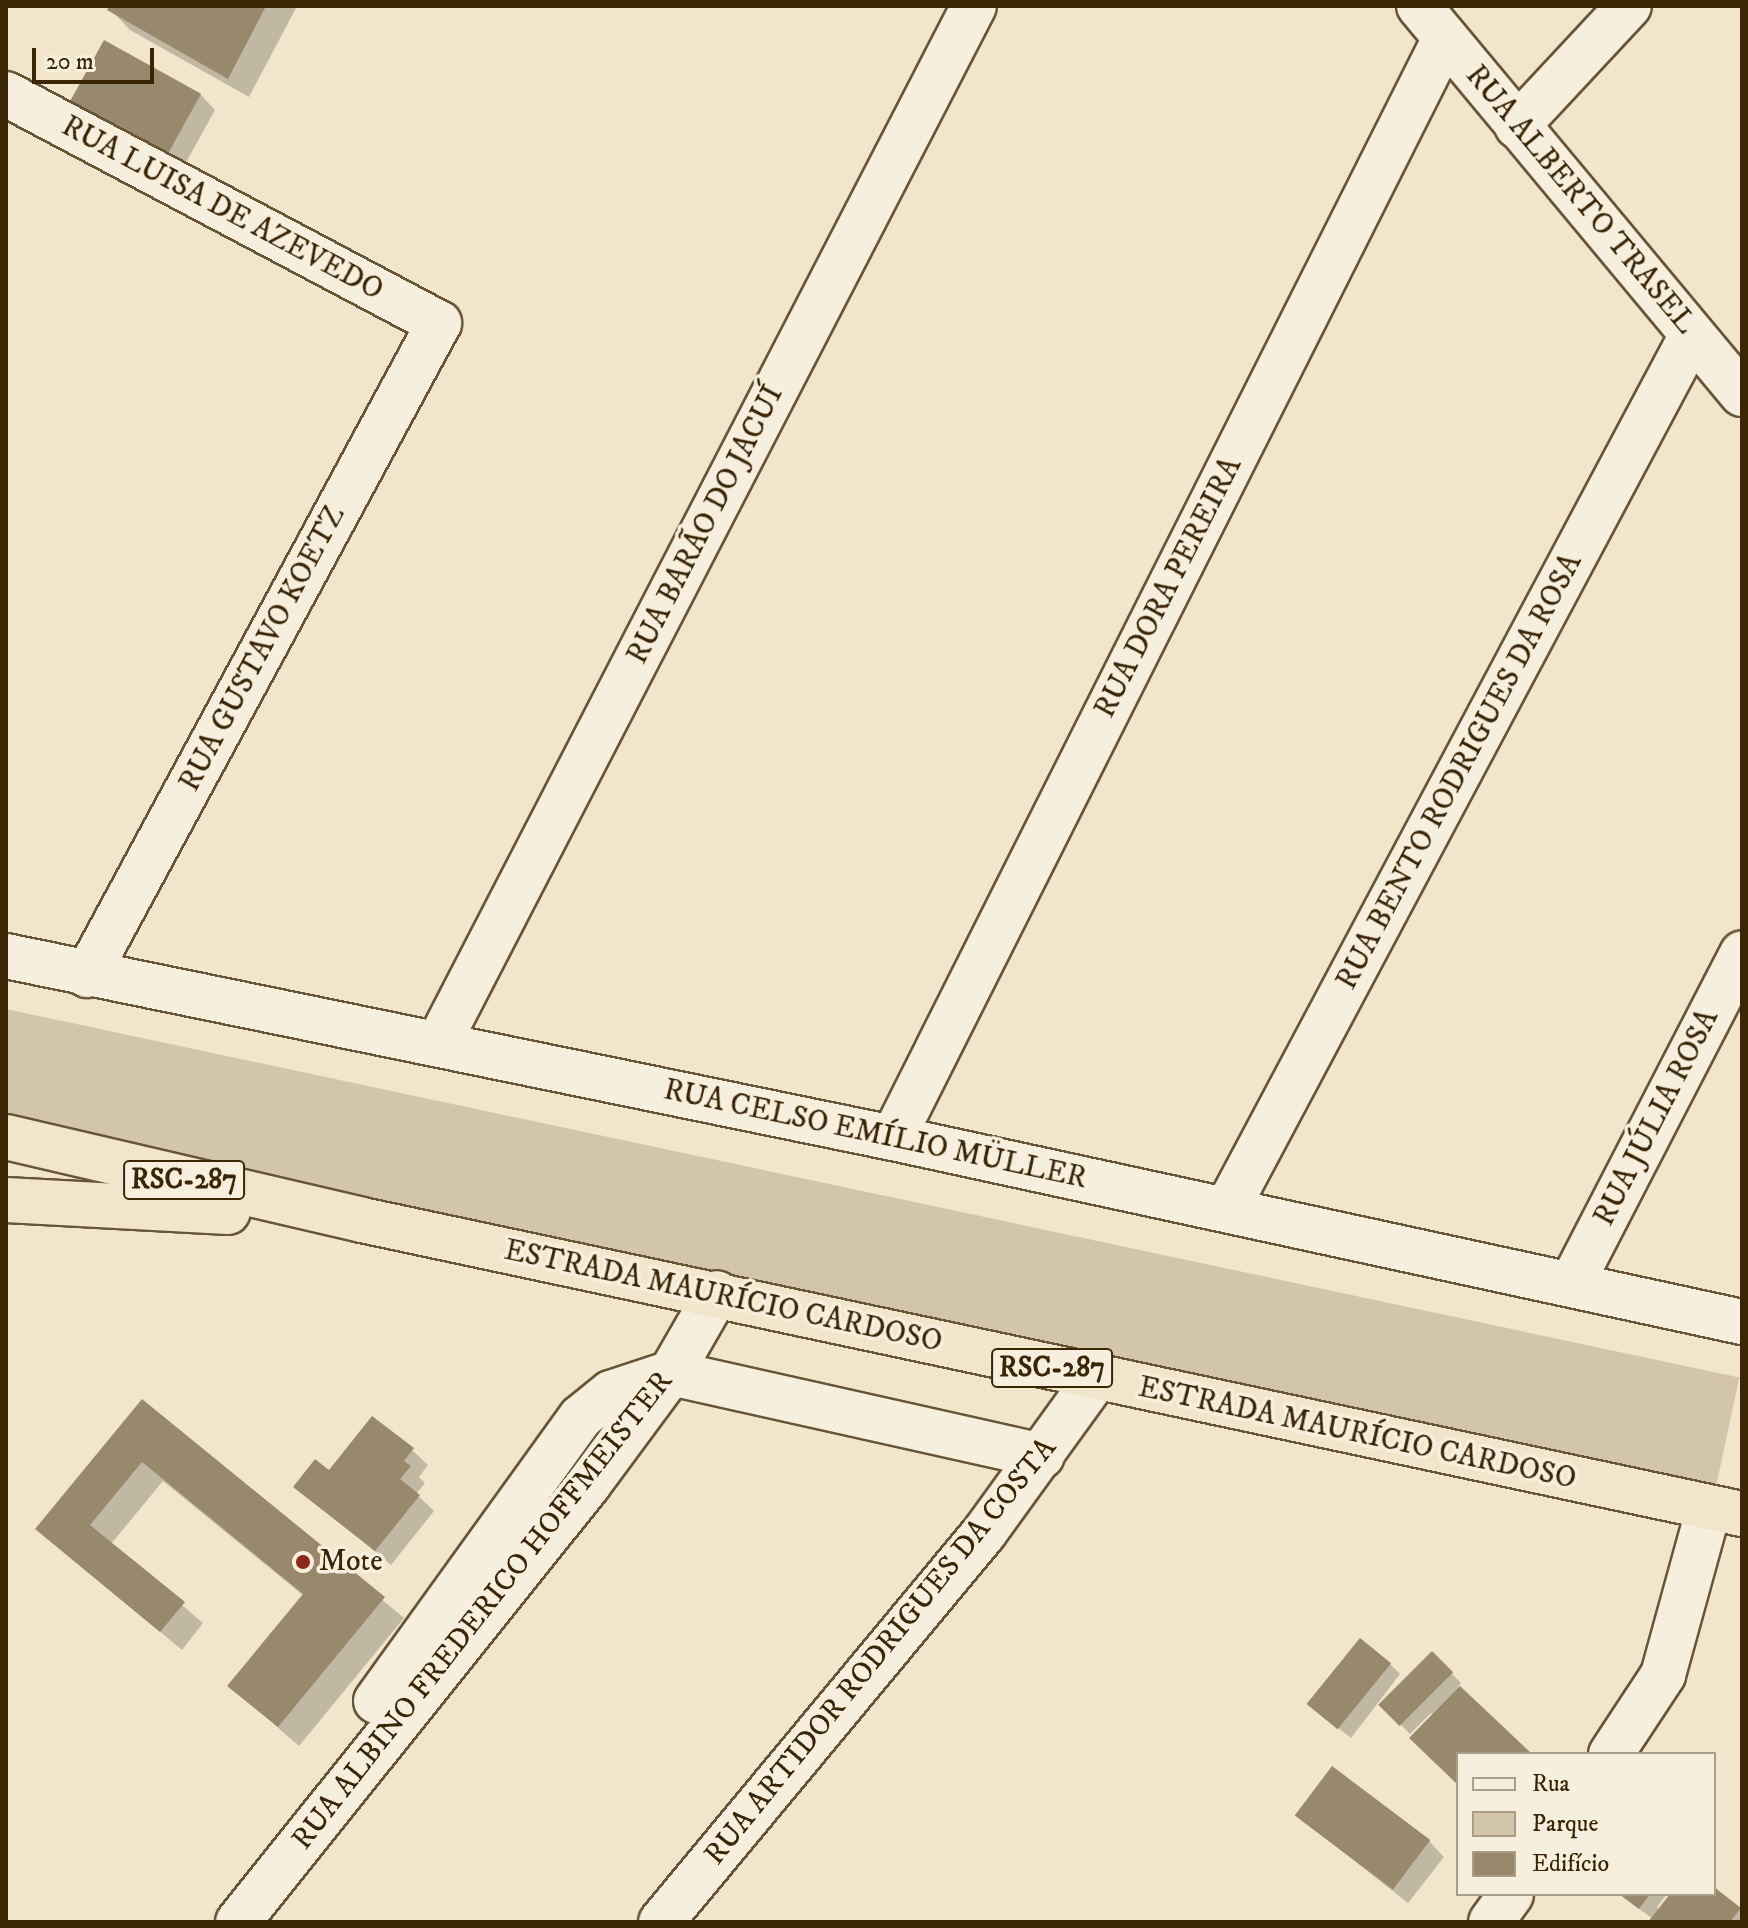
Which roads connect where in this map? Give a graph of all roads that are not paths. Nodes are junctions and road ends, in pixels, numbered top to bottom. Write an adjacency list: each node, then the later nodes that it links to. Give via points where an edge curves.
1 (974, 6): 12 (street, RUA BARÃO DO JACUÍ)
2 (1629, 6): 5 (street)
3 (1432, 22): 5 (street, RUA ALBERTO TRASEL); 14 (street, RUA DORA PEREIRA)
4 (6, 94): 6 (street, RUA LUISA DE AZEVEDO)
5 (1517, 126): 7 (street, RUA ALBERTO TRASEL)
6 (439, 323): 11 (street, RUA GUSTAVO KOETZ)
7 (1692, 335): 8 (street, RUA ALBERTO TRASEL); 16 (street, RUA BENTO RODRIGUES DA ROSA)
8 (1742, 394)
9 (1742, 953): 18 (street, RUA JÚLIA ROSA)
10 (6, 956): 11 (street, RUA CELSO EMÍLIO MÜLLER)
11 (87, 975): 12 (street, RUA CELSO EMÍLIO MÜLLER)
12 (438, 1044): 14 (street, RUA CELSO EMÍLIO MÜLLER)
13 (6, 1137): 17 (highway, ESTRADA MAURÍCIO CARDOSO / RSC-287)
14 (893, 1138): 16 (street, RUA CELSO EMÍLIO MÜLLER)
15 (6, 1200): 17 (highway, ESTRADA MAURÍCIO CARDOSO / RSC-287)
16 (1227, 1209): 18 (street, RUA CELSO EMÍLIO MÜLLER)
17 (362, 1220): 19 (highway, ESTRADA MAURÍCIO CARDOSO / RSC-287)
18 (1572, 1283): 20 (street, RUA CELSO EMÍLIO MÜLLER)
19 (717, 1293): 21 (street, RUA ALBINO FREDERICO HOFFMEISTER); 22 (highway, ESTRADA MAURÍCIO CARDOSO / RSC-287)
20 (1742, 1322)
21 (671, 1373): 23 (street); 25 (street, via 611,1393 581,1417); 28 (street, RUA ALBINO FREDERICO HOFFMEISTER, via 588,1485)
22 (1096, 1378): 23 (street, RUA ARTIDOR RODRIGUES DA COSTA); 24 (highway, ESTRADA MAURÍCIO CARDOSO / RSC-287)
23 (1042, 1456): 29 (street, RUA ARTIDOR RODRIGUES DA COSTA)
24 (1726, 1511): 26 (street, via 1663,1675)
25 (376, 1701)
26 (1612, 1752)
27 (1510, 1896): 30 (street)
28 (238, 1922)
29 (661, 1922)
30 (1491, 1922)

